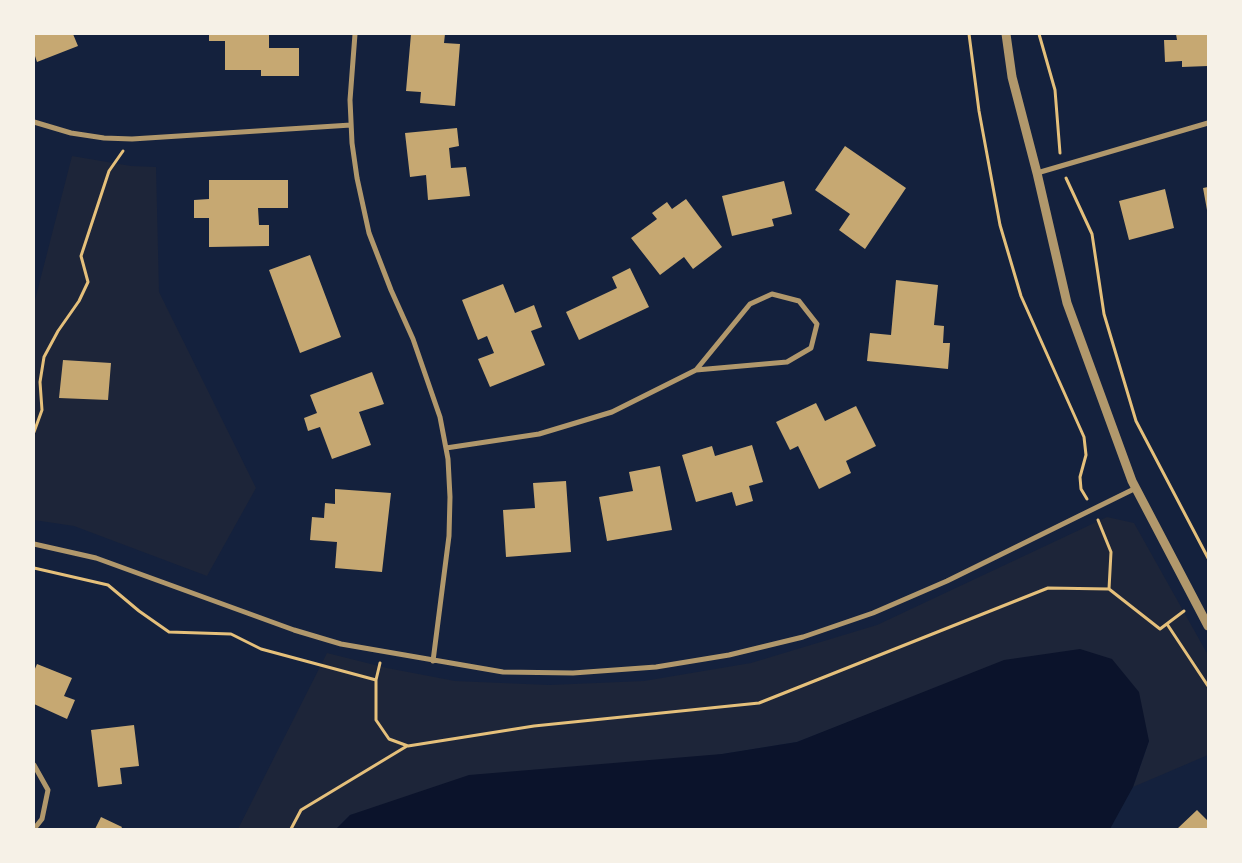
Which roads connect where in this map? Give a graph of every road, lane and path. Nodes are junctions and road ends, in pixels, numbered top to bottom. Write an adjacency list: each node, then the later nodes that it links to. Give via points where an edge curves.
1 (355, 34): 7 (street)
2 (969, 34): 15 (path, via 1000,225 1021,296 1084,437 1086,455 1080,477 1081,489)
3 (1006, 34): 10 (street, via 1012,77)
4 (1040, 34): 9 (path, via 1055,90)
5 (34, 122): 8 (street, via 71,134)
6 (1208, 123): 9 (street)
7 (351, 125): 8 (street); 13 (street, via 357,178 369,233 413,339 440,417)
8 (132, 139): 12 (path, via 109,172 81,256 88,282 44,357 40,382 42,410)
9 (1062, 166): 10 (street); 17 (path, via 1092,234 1104,314 1136,421)
10 (1037, 172): 14 (street, via 1067,303)
11 (696, 370): 11 (street, via 787,362 811,348 817,324 798,301 772,294 750,304); 13 (street, via 612,412 558,429)
12 (34, 432)
13 (446, 448): 24 (street, via 449,536)
14 (1136, 488): 15 (street); 20 (street)
15 (1094, 509): 19 (path, via 1111,552); 24 (street, via 947,581 873,613 803,638 656,667 573,673 503,672)
16 (34, 544): 23 (street, via 96,558 294,630 341,644)
17 (1208, 558)
18 (34, 568): 25 (path, via 108,584 169,632 231,634 261,649)
19 (1109, 589): 21 (path, via 1160,630); 27 (path, via 1048,588 759,703 534,726)
20 (1196, 602): 21 (path); 22 (street)
21 (1167, 624): 26 (path)
22 (1208, 626)
23 (383, 650): 24 (street); 25 (path)
24 (433, 661)
25 (376, 680): 27 (path, via 376,720 389,739)
26 (1208, 686)
27 (408, 746): 30 (path, via 301,810)
28 (34, 765): 29 (street, via 48,790 42,819)
29 (34, 829)
30 (291, 829)

